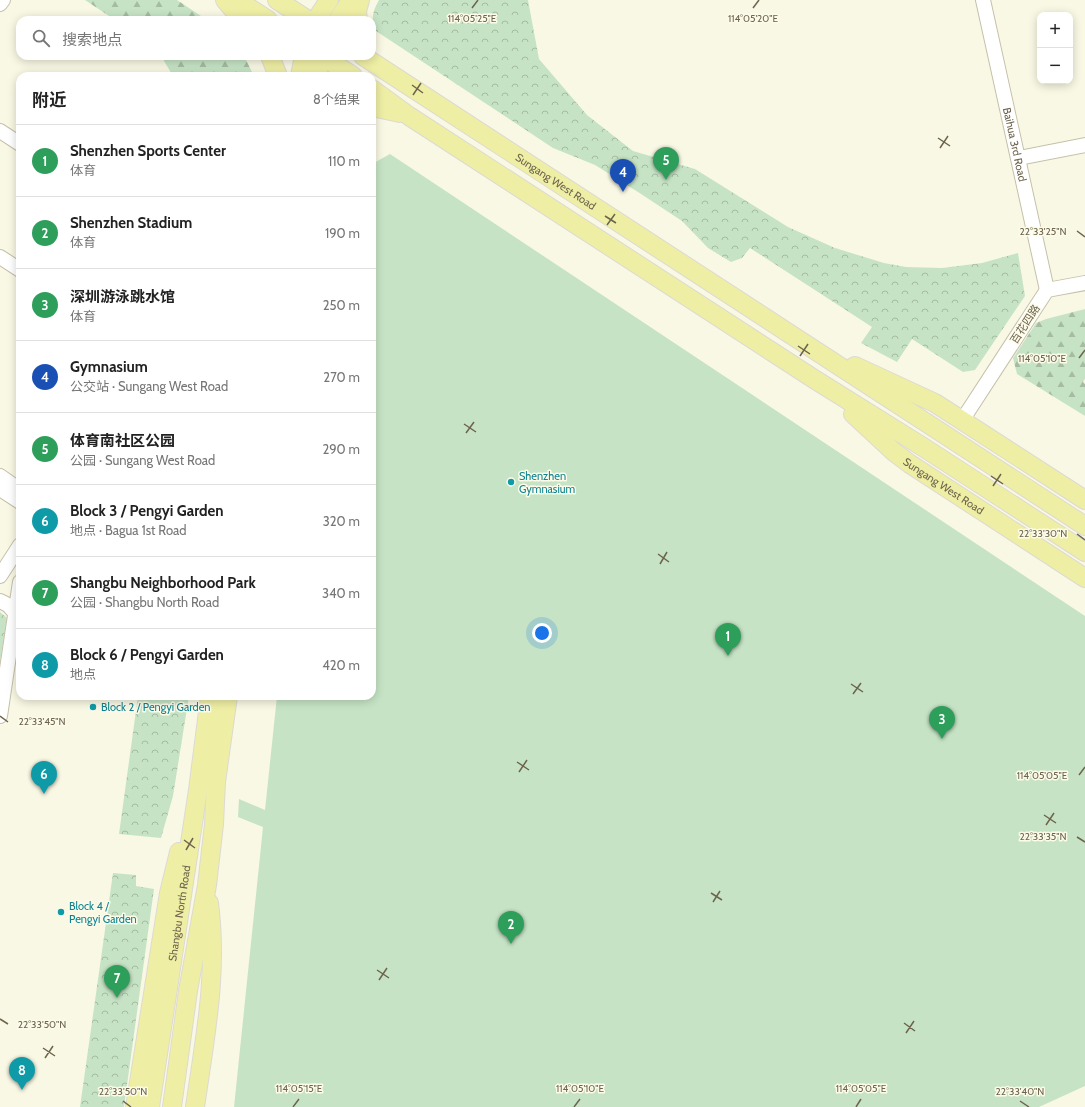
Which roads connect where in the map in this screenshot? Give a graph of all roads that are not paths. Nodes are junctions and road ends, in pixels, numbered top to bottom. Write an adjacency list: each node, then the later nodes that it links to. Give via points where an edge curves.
1 (3, 0): 9 (street)
2 (224, 0): 10 (main road)
3 (237, 0): 11 (main road)
4 (277, 0): 12 (main road)
5 (329, 0): 13 (main road)
6 (351, 0): 14 (main road)
7 (360, 0): 15 (main road)
8 (983, 0): 33 (street, Baihua 3rd Road)
9 (0, 4)
10 (238, 16)
11 (262, 16)
12 (302, 16)
13 (319, 16)
14 (341, 16)
15 (358, 16)
16 (376, 58): 26 (main road)
17 (272, 60): 22 (main road)
18 (303, 60): 23 (main road)
19 (320, 60): 24 (main road)
20 (327, 60): 25 (main road)
21 (368, 60): 26 (main road, Sungang West Road)
22 (276, 72)
23 (301, 72)
24 (318, 72)
25 (347, 72)
26 (397, 78): 34 (main road, Sungang West Road)
27 (376, 92): 29 (main road, Sungang West Road)
28 (376, 108): 29 (main road)
29 (409, 116): 35 (main road, Sungang West Road)
30 (0, 131): 31 (street)
31 (16, 141)
32 (1085, 145): 33 (street)
33 (1019, 158): 39 (street, Baihua 3rd Road)
34 (526, 162): 35 (main road); 40 (main road, Sungang West Road)
35 (514, 184): 41 (main road, Sungang West Road)
36 (0, 257): 37 (street)
37 (16, 267)
38 (1085, 283): 39 (street)
39 (1047, 290): 42 (street, 百花四路)
40 (829, 360): 42 (main road, Sungang West Road, via 858,367 935,402); 48 (main road, Sungang West Road)
41 (814, 380): 50 (main road, Sungang West Road); 52 (main road, Sungang West Road, via 910,464)
42 (963, 419): 47 (main road, Sungang West Road)
43 (0, 476): 44 (street)
44 (16, 487)
45 (0, 489): 46 (street)
46 (16, 499)
47 (1085, 500)
48 (1085, 526)
49 (16, 551): 51 (street)
50 (1085, 552)
51 (0, 576)
52 (1085, 578)
53 (0, 601): 54 (street)
54 (16, 613): 57 (street)
55 (209, 700): 58 (main road, Shangbu North Road)
56 (227, 700): 59 (main road, Shangbu North Road, via 216,782)
57 (0, 716)
58 (198, 790): 60 (main road, via 174,869); 61 (main road, Shangbu North Road)
59 (207, 885): 62 (main road, Shangbu North Road, via 188,991); 63 (main road, via 213,933 212,984)
60 (135, 1107)
61 (150, 1107)
62 (172, 1107)
63 (194, 1107)

